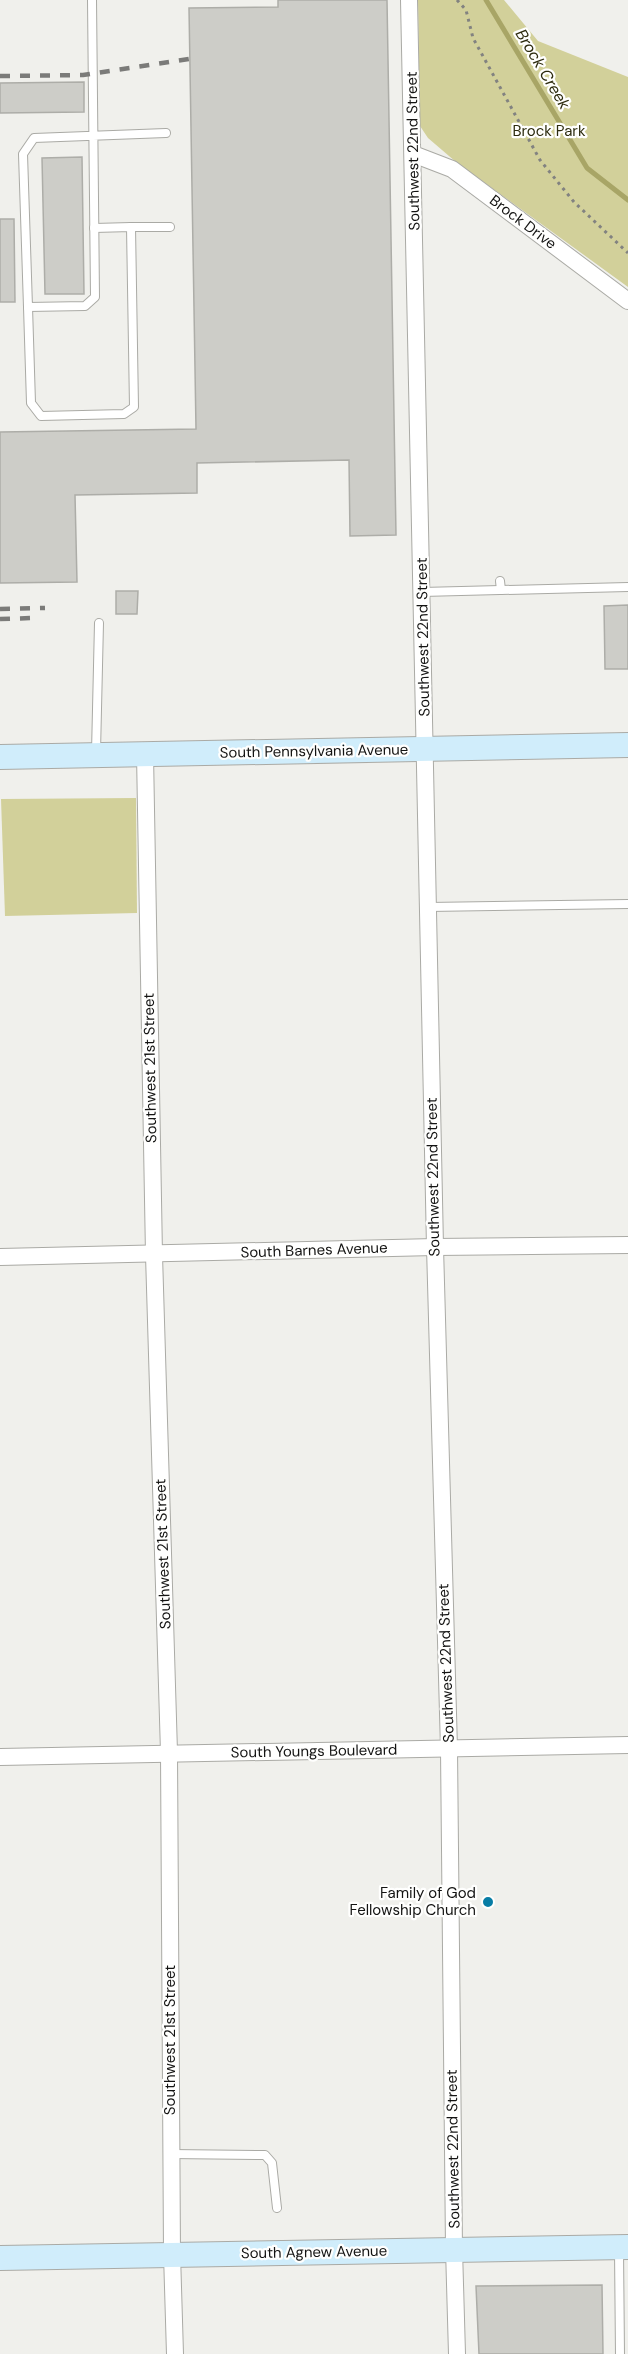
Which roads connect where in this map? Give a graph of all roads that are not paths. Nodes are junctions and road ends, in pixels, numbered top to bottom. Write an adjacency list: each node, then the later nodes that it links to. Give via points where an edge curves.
1 (92, 0): 4 (lane)
2 (409, 0): 5 (street, Southwest 22nd Street)
3 (166, 133): 4 (lane)
4 (93, 135): 8 (lane); 10 (lane, via 34,138 23,154)
5 (413, 154): 9 (street, Brock Drive, via 452,169); 12 (street, Southwest 22nd Street)
6 (170, 226): 7 (lane)
7 (131, 227): 8 (lane); 10 (lane, via 134,407 124,414 41,416 31,403)
8 (94, 228): 10 (lane, via 95,297 85,306)
9 (628, 301)
10 (28, 307)
11 (628, 587): 12 (lane, via 500,585 467,594)
12 (422, 591): 15 (street, Southwest 22nd Street)
13 (99, 623): 17 (lane)
14 (628, 745): 15 (main road, South Pennsylvania Avenue)
15 (425, 749): 16 (main road, South Pennsylvania Avenue); 20 (street, Southwest 22nd Street)
16 (145, 754): 17 (main road, South Pennsylvania Avenue); 23 (street, Southwest 21st Street)
17 (96, 755): 18 (main road, South Pennsylvania Avenue)
18 (0, 757)
19 (628, 904): 20 (lane)
20 (428, 907): 22 (street, Southwest 22nd Street)
21 (628, 1245): 22 (street, South Barnes Avenue)
22 (435, 1247): 23 (street, South Barnes Avenue); 26 (street, Southwest 22nd Street)
23 (154, 1255): 24 (street, South Barnes Avenue); 27 (street, Southwest 21st Street)
24 (0, 1257)
25 (628, 1745): 26 (street, South Youngs Boulevard)
26 (448, 1749): 27 (street, South Youngs Boulevard); 32 (street, Southwest 22nd Street)
27 (169, 1752): 28 (street, South Youngs Boulevard); 29 (street, Southwest 21st Street)
28 (0, 1757)
29 (171, 2154): 30 (lane, via 265,2155 272,2163); 33 (street, Southwest 21st Street)
30 (277, 2208)
31 (623, 2247): 32 (main road, South Agnew Avenue); 37 (lane)
32 (454, 2249): 33 (main road, South Agnew Avenue); 36 (street, Southwest 22nd Street)
33 (172, 2254): 34 (main road, South Agnew Avenue); 35 (street, Southwest 21st Street)
34 (0, 2258)
35 (175, 2354)
36 (457, 2354)
37 (620, 2354)

